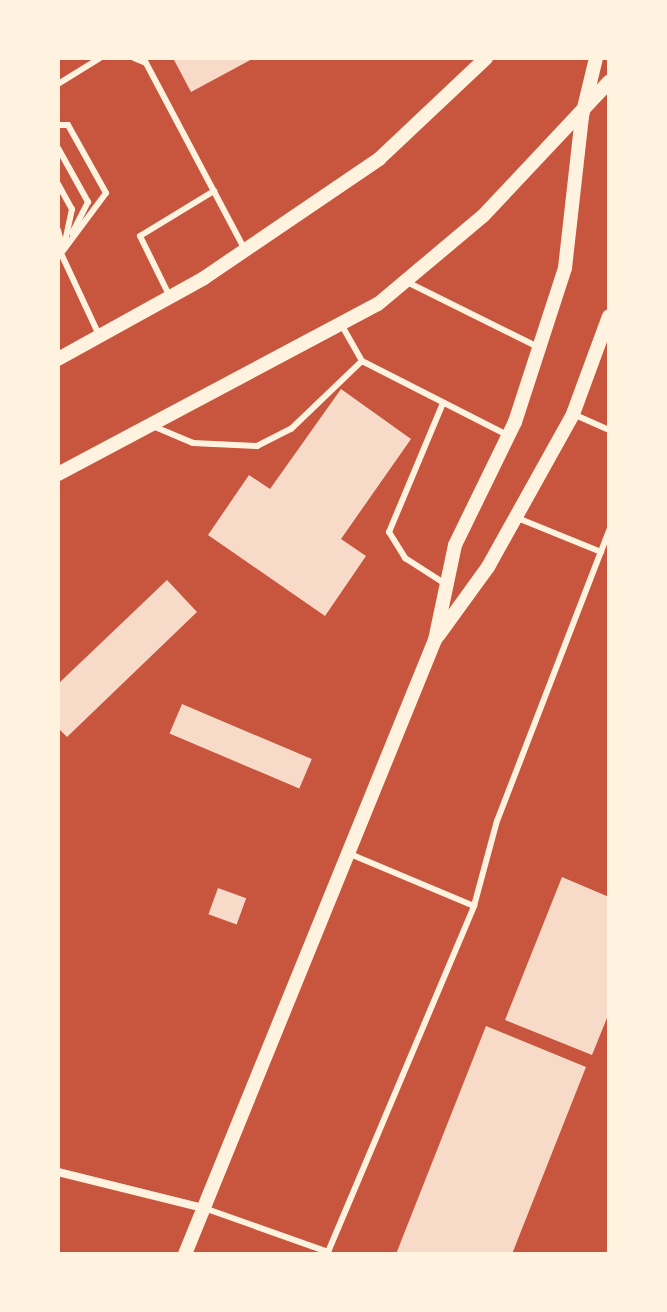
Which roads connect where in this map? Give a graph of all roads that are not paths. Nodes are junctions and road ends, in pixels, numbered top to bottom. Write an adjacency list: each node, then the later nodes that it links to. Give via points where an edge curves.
1 (100, 58): 6 (lane)
2 (134, 58): 11 (lane, via 146,63)
3 (486, 58): 14 (street, via 379,159)
4 (596, 58): 7 (street)
5 (609, 82): 7 (street)
6 (58, 84)
7 (582, 116): 15 (street, via 483,216); 20 (street, via 565,268)
8 (58, 125): 13 (lane, via 68,125 106,193)
9 (58, 148): 13 (lane, via 88,202)
10 (58, 184): 13 (lane, via 72,209)
11 (214, 191): 14 (lane); 16 (lane, via 140,236)
12 (58, 230): 13 (lane)
13 (60, 249): 19 (lane)
14 (245, 250): 16 (street)
15 (405, 281): 18 (street); 20 (lane)
16 (170, 297): 19 (street)
17 (609, 316): 24 (street)
18 (341, 324): 22 (lane); 25 (street)
19 (99, 335): 21 (street)
20 (539, 347): 27 (street)
21 (58, 358)
22 (362, 361): 23 (lane); 25 (lane, via 291,429 257,446 193,443)
23 (443, 403): 27 (lane); 32 (lane, via 389,532 405,558)
24 (573, 414): 26 (lane); 29 (street)
25 (155, 427): 28 (street)
26 (609, 430)
27 (508, 436): 32 (street, via 455,545)
28 (58, 474)
29 (515, 517): 31 (lane); 33 (street, via 488,567)
30 (609, 530): 31 (lane)
31 (601, 552): 35 (lane, via 497,821)
32 (447, 585): 33 (street)
33 (435, 640): 34 (street)
34 (348, 853): 35 (lane); 37 (street)
35 (474, 906): 37 (lane, via 328,1252)
36 (58, 1172): 37 (street)
37 (204, 1208): 38 (street)
38 (185, 1254)

